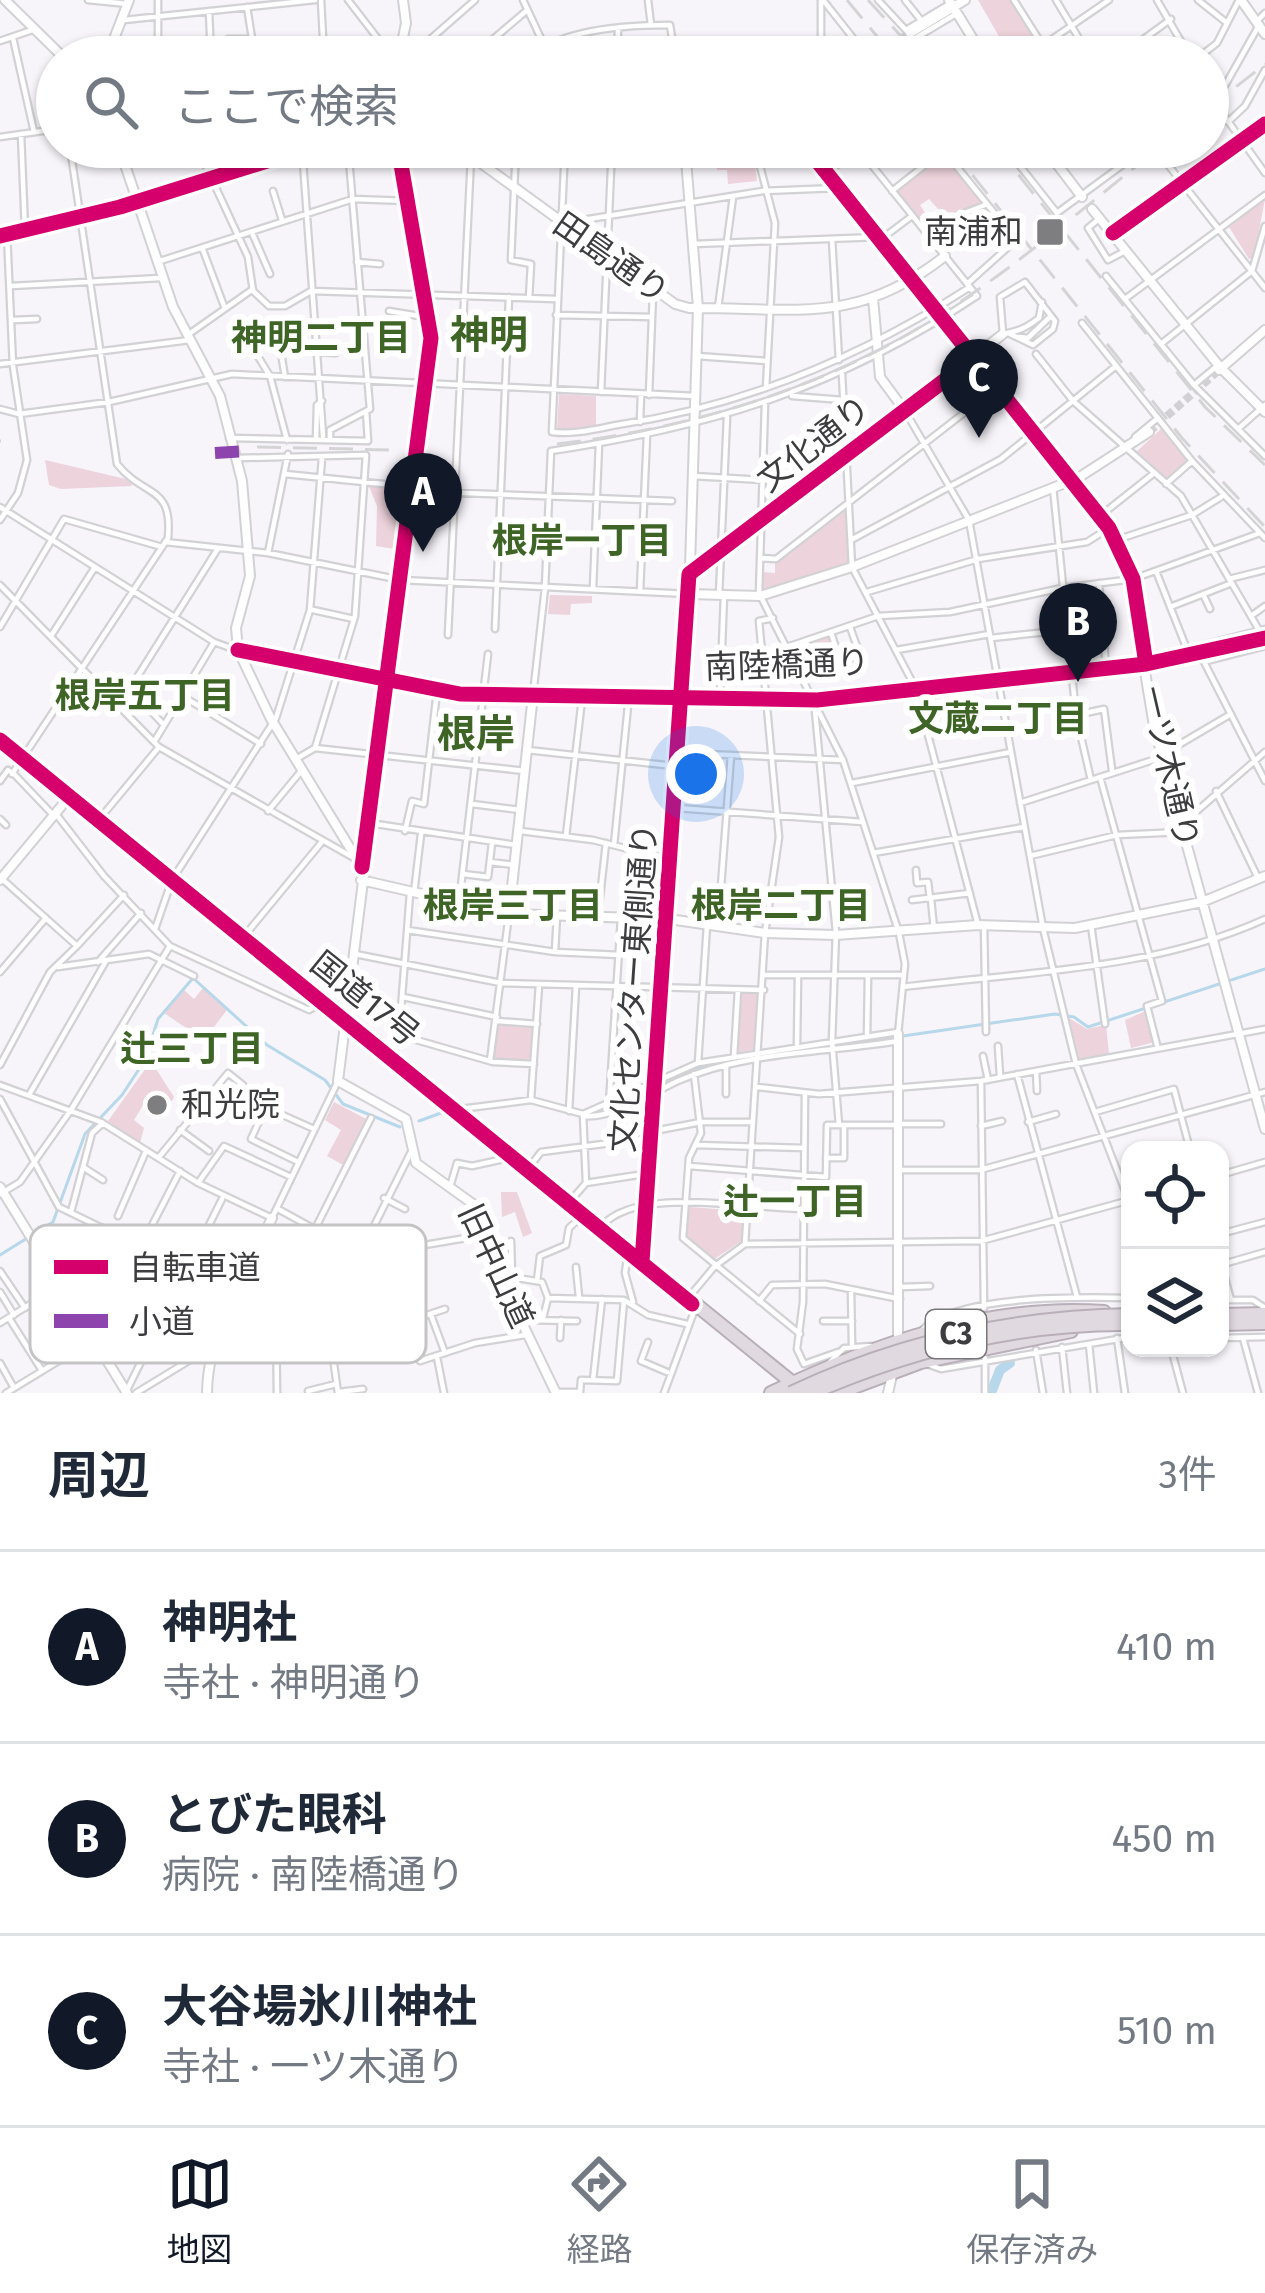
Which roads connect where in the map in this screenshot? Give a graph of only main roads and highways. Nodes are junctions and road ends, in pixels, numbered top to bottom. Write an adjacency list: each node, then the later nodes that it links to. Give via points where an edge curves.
1 (0, 740): 9 (highway, 国道17号)
2 (1265, 1315): 4 (highway)
3 (1112, 1317): 6 (highway); 8 (highway); 9 (highway, via 1023,1313 917,1335 826,1367); 12 (highway, via 921,1362)
4 (1229, 1317)
5 (1121, 1318): 9 (highway, C3, bridge, via 1041,1319 963,1333)
6 (1121, 1318)
7 (1121, 1319): 11 (highway, C3, bridge, via 965,1342)
8 (1024, 1324)
9 (792, 1388): 10 (highway); 11 (highway, 国道17号)
10 (771, 1393)
11 (808, 1393)
12 (838, 1393)

